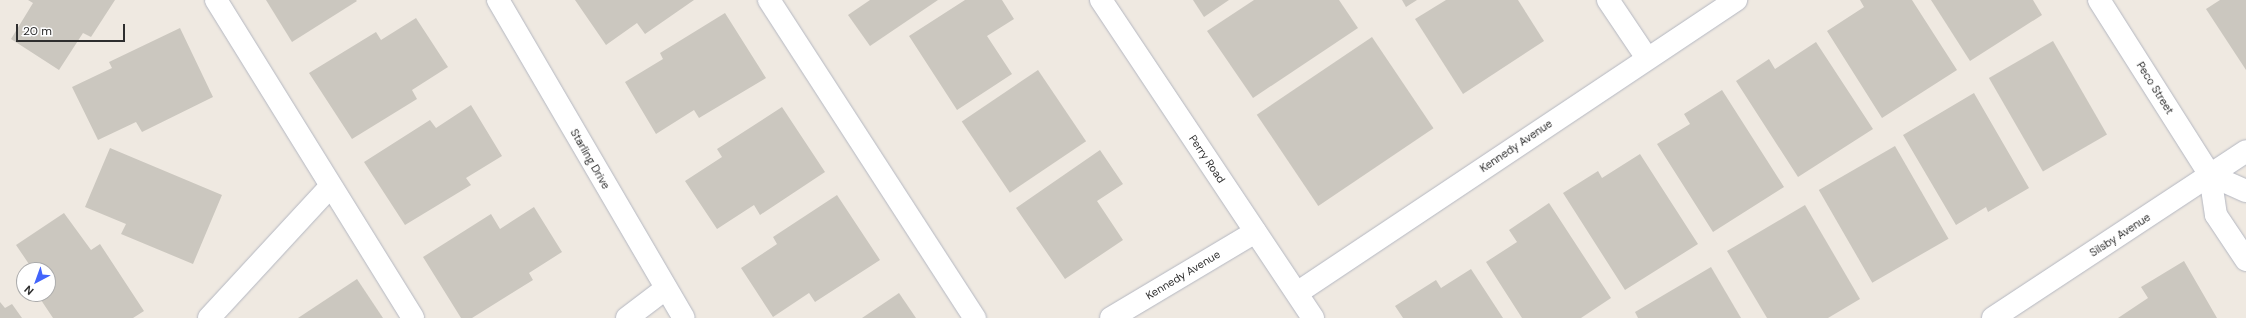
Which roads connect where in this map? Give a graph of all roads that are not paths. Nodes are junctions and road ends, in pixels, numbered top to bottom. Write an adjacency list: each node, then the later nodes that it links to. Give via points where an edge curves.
1 (216, 0): 11 (street)
2 (498, 0): 15 (street, Starling Drive)
3 (769, 0): 21 (street)
4 (1101, 0): 13 (street, Perry Road)
5 (1608, 0): 8 (street)
6 (1736, 0): 8 (street, Kennedy Avenue)
7 (2099, 0): 10 (street, Peco Street)
8 (1647, 58): 16 (street, Kennedy Avenue)
9 (2246, 151): 10 (street, Silsby Avenue)
10 (2210, 176): 12 (street); 14 (street, Peco Street, via 2216,215); 24 (street, Silsby Avenue)
11 (330, 187): 17 (street); 18 (street)
12 (2246, 191)
13 (1255, 232): 16 (street, Perry Road); 22 (street, Kennedy Avenue)
14 (2246, 260)
15 (666, 289): 19 (street); 20 (street, Starling Drive)
16 (1297, 293): 23 (street, Perry Road)
17 (209, 318)
18 (413, 318)
19 (627, 318)
20 (684, 318)
21 (975, 318)
22 (1111, 318)
23 (1313, 318)
24 (1993, 318)

